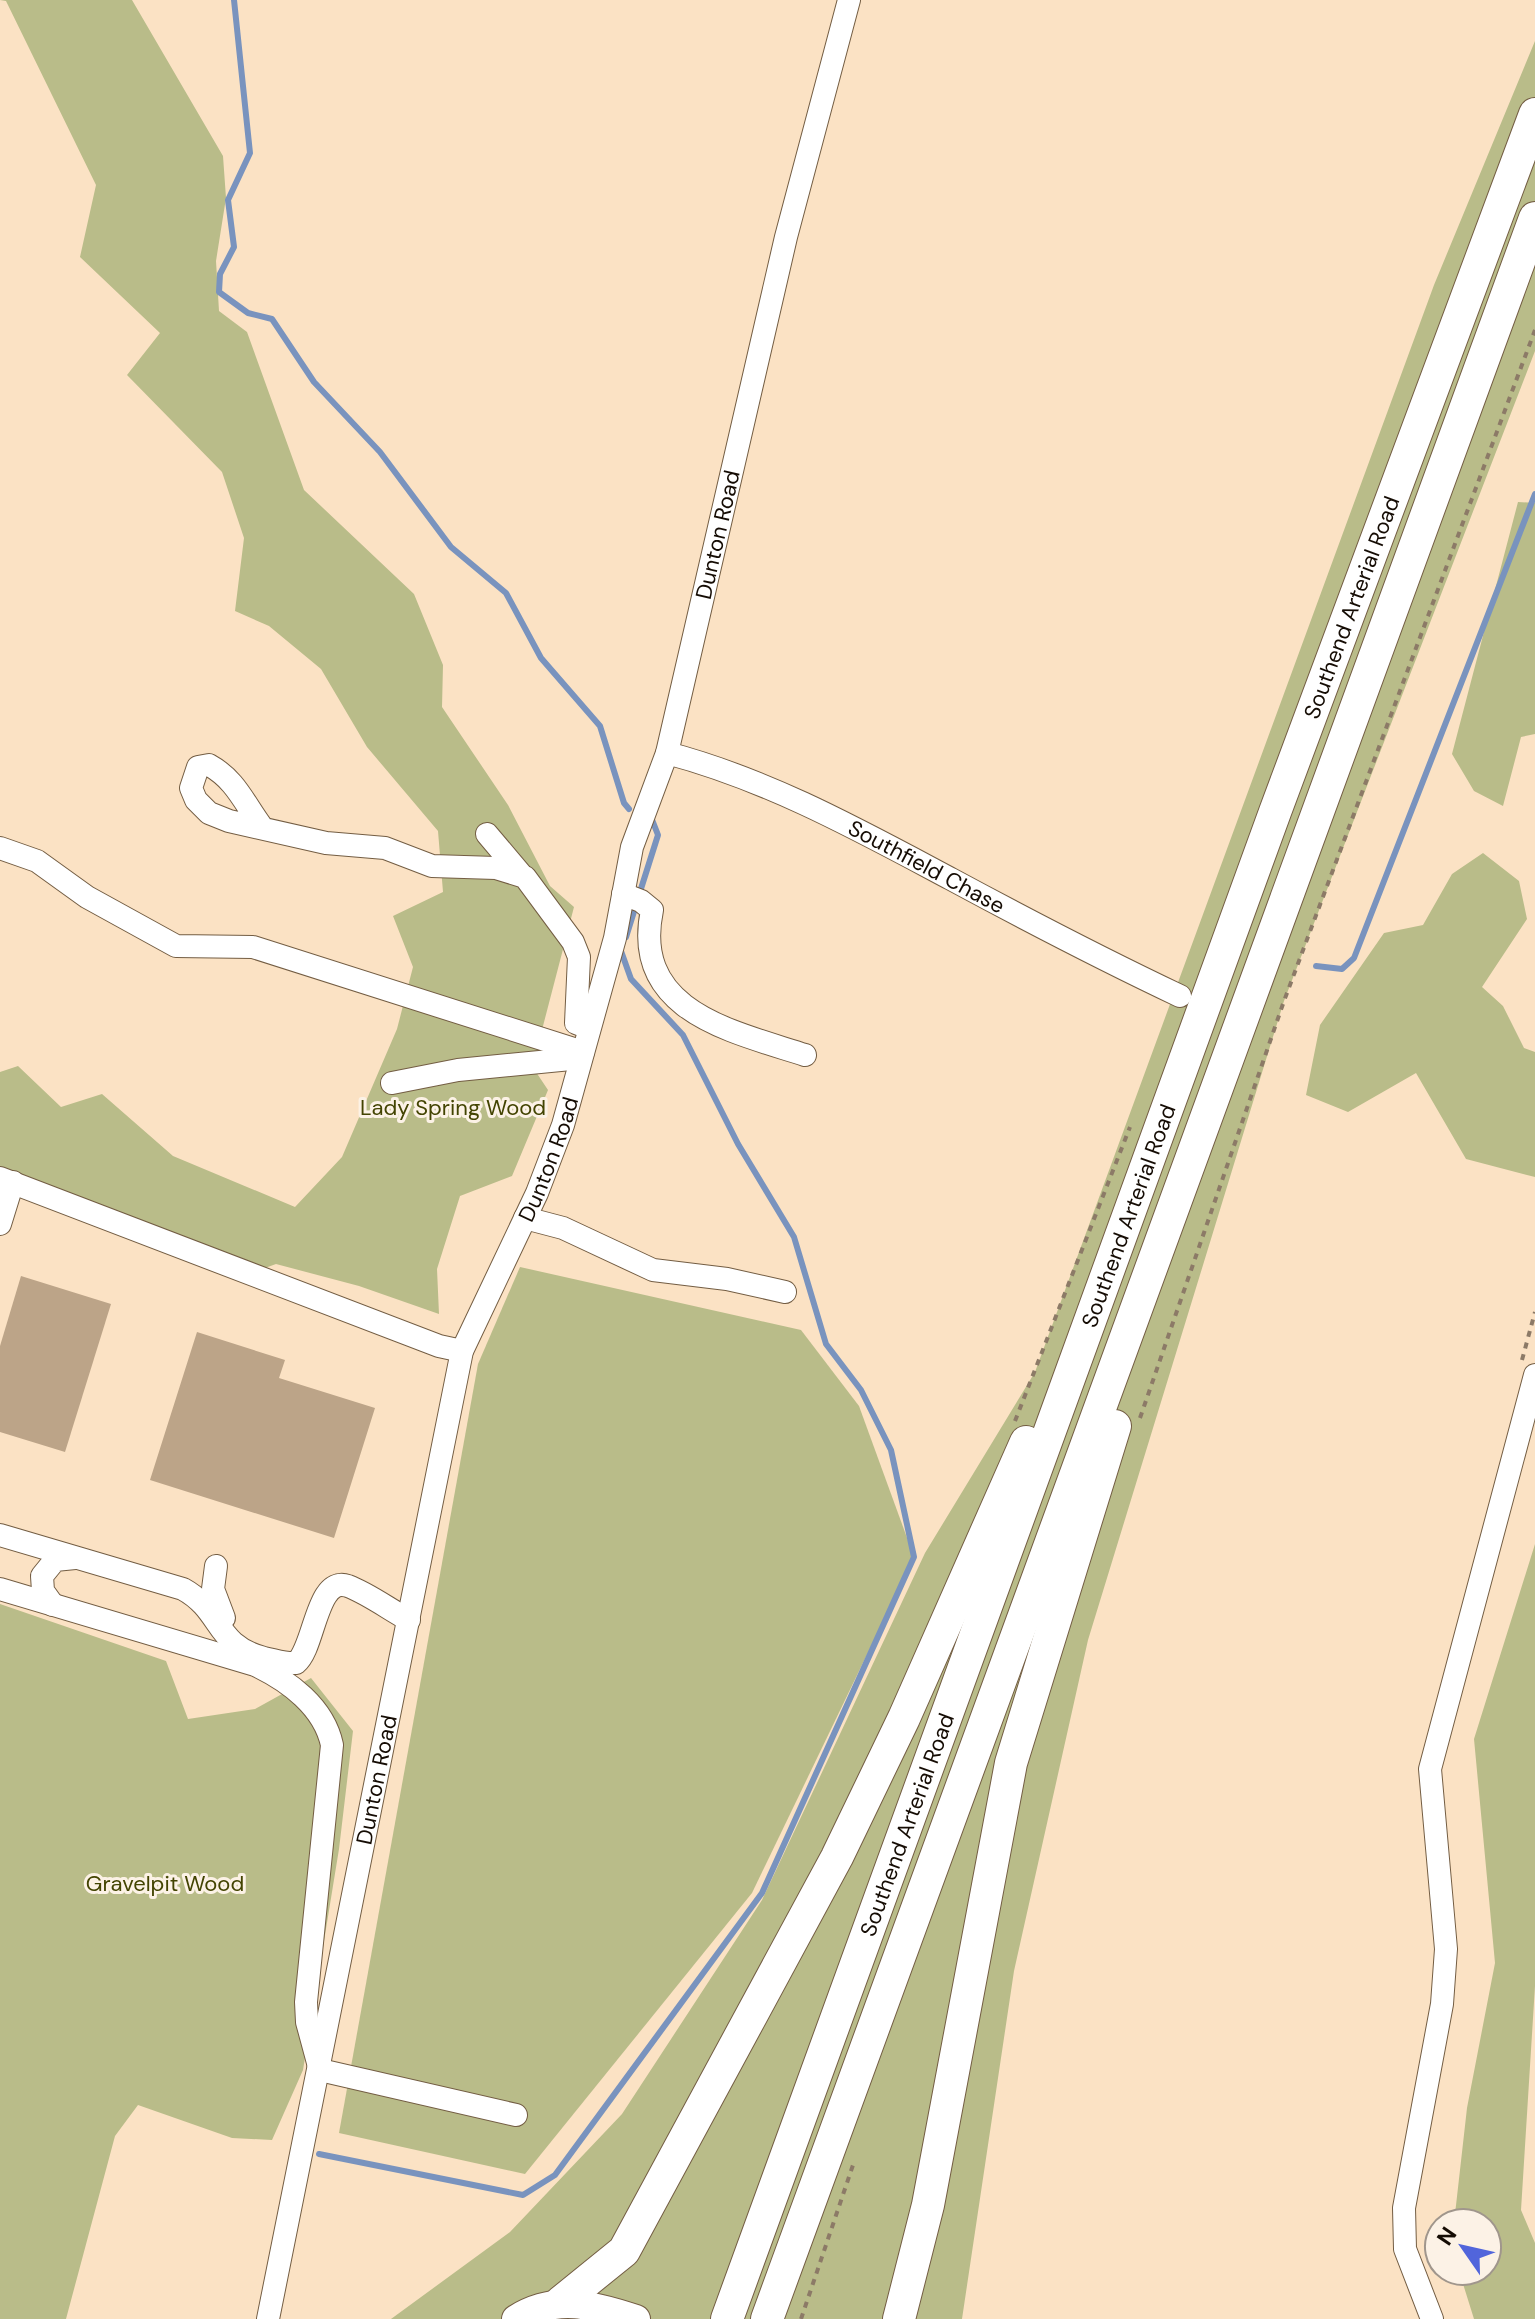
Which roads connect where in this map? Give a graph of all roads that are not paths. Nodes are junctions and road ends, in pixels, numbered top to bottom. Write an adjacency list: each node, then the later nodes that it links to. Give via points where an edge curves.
1 (849, 0): 4 (street, Dunton Road, via 786,237)
2 (1535, 114): 10 (highway, Southend Arterial Road)
3 (1535, 218): 15 (highway, Southend Arterial Road)
4 (667, 753): 9 (street, Dunton Road, via 632,847); 10 (street, Southfield Chase, via 720,767 801,800 1086,952)
5 (262, 827): 8 (street, via 326,843 385,848 432,866)
6 (487, 834): 8 (street)
7 (0, 848): 12 (street, via 37,861 87,897 176,946 253,947)
8 (520, 873): 11 (street, via 573,942 579,957 576,1023)
9 (623, 894): 11 (street, Dunton Road); 13 (street, via 652,910 646,938 654,972 691,1011 709,1023)
10 (1192, 1001): 31 (highway, via 1027,1439 837,1857 624,2251); 35 (highway, Southend Arterial Road)
11 (589, 1028): 12 (street, Dunton Road)
12 (582, 1055): 14 (street); 17 (street, Dunton Road, via 563,1125)
13 (805, 1055)
14 (392, 1083)
15 (1200, 1135): 36 (highway, Southend Arterial Road); 37 (highway, via 1011,1763 931,2190)
16 (4, 1182): 18 (street); 20 (street)
17 (525, 1218): 19 (street, via 563,1228 653,1270); 20 (street, Dunton Road)
18 (0, 1224)
19 (785, 1292)
20 (462, 1351): 27 (street, Dunton Road)
21 (1535, 1375): 38 (street, via 1430,1769 1446,1949 1442,2004 1404,2208 1405,2249)
22 (0, 1535): 23 (street)
23 (78, 1558): 26 (street, via 55,1560 42,1576 43,1591); 28 (street, via 190,1592 234,1646)
24 (216, 1566): 28 (street, via 214,1596)
25 (0, 1589): 26 (street)
26 (53, 1605): 29 (street, via 255,1665 284,1681 322,1716 332,1745 332,1768 306,2002)
27 (409, 1620): 28 (street, via 338,1586 324,1596 298,1662); 29 (street, Dunton Road)
28 (249, 1654)
29 (320, 2070): 30 (street); 32 (street, Dunton Road)
30 (516, 2115)
31 (561, 2302): 33 (main road, via 533,2308); 34 (main road)
32 (268, 2319)
33 (516, 2319)
34 (636, 2319)
35 (727, 2319)
36 (767, 2319)
37 (899, 2319)
38 (1432, 2319)

